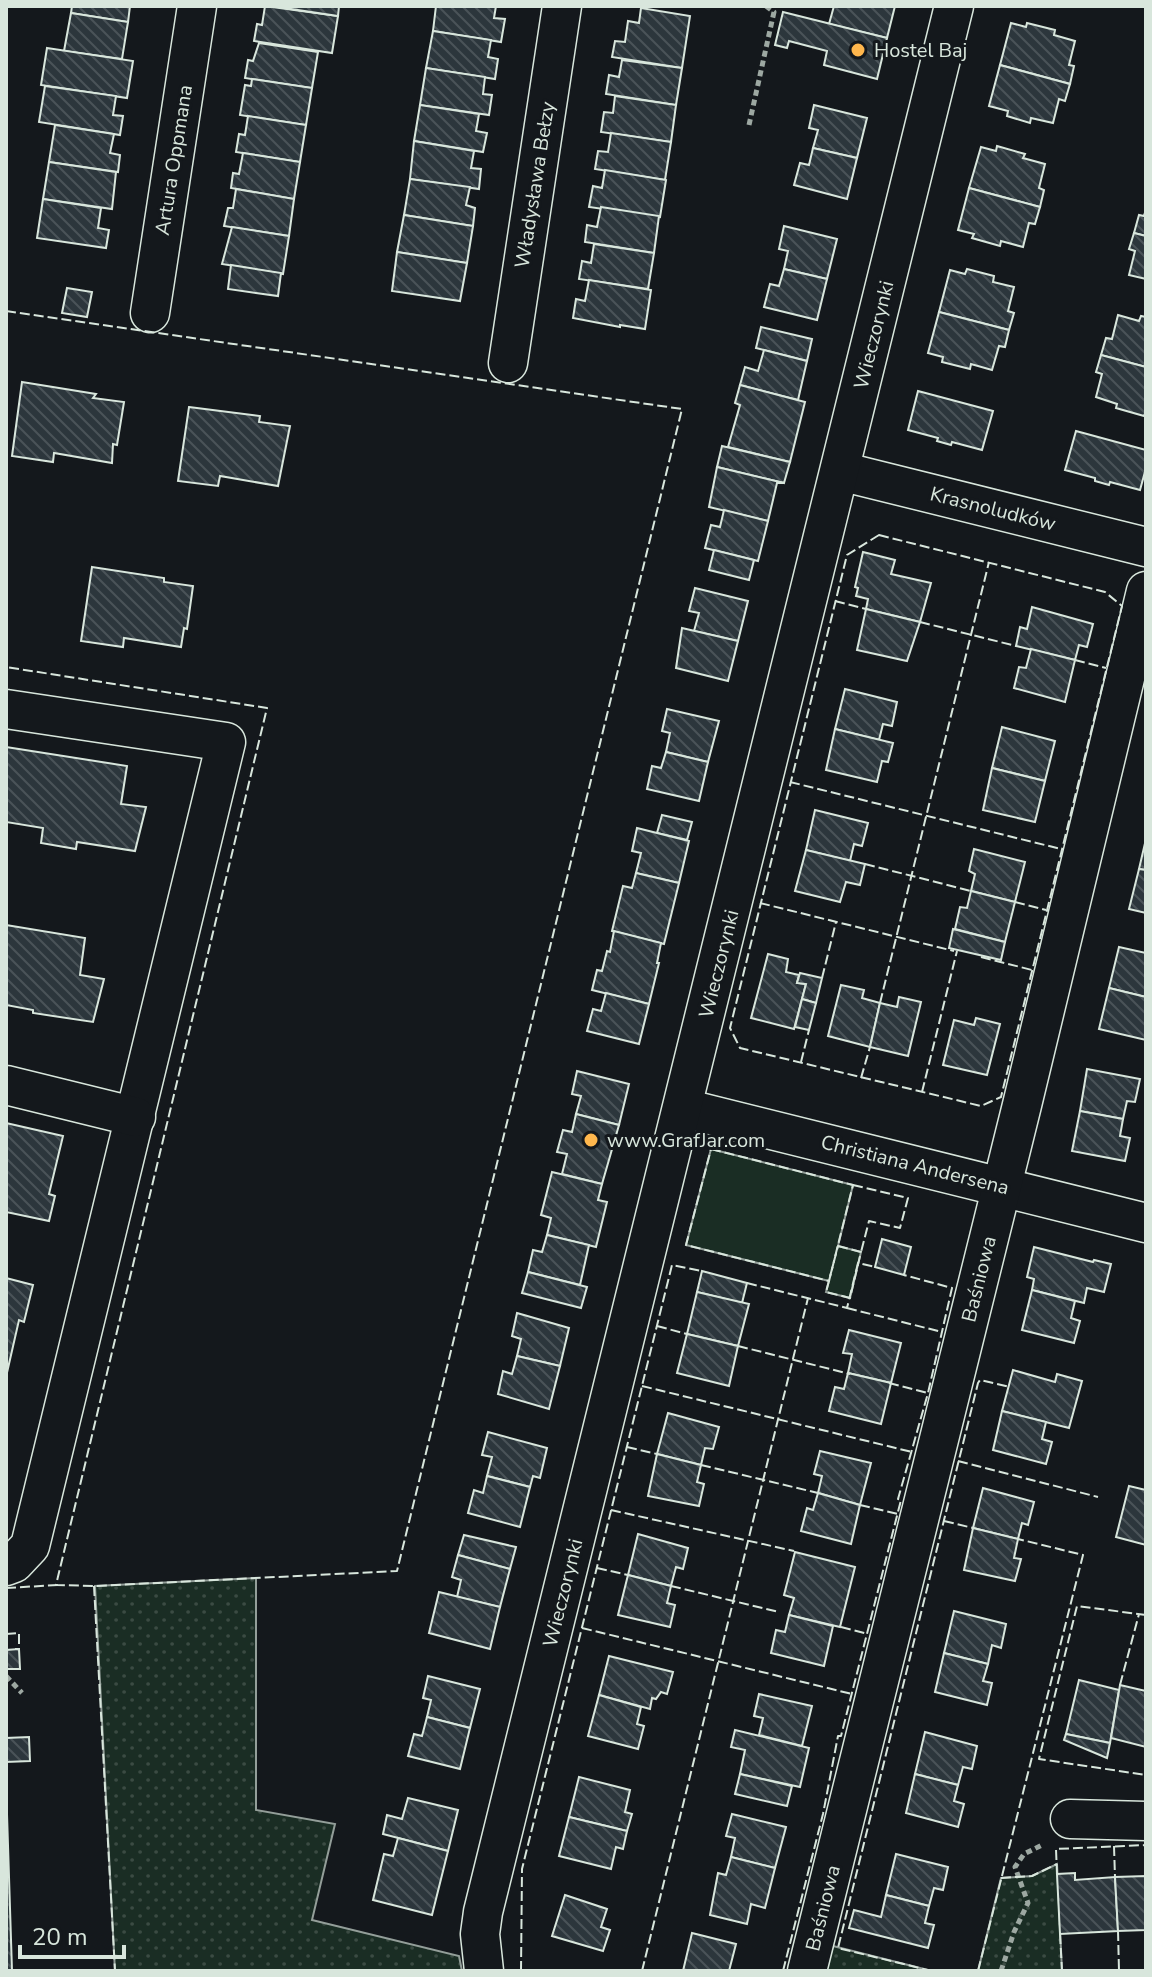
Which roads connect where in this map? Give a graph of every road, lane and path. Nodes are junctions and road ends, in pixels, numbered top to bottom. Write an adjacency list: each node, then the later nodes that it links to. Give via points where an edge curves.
1 (197, 6): 6 (street, Artura Oppmana)
2 (562, 6): 7 (street, Władysława Bełzy)
3 (766, 6): 5 (path, via 774,12)
4 (954, 6): 8 (street, Wieczorynki)
5 (749, 125)
6 (150, 313)
7 (508, 363)
8 (840, 471): 9 (street, Krasnoludków); 13 (street, Wieczorynki)
9 (1146, 547)
10 (1146, 591): 15 (street, Baśniowa)
11 (6, 709): 14 (street, via 226,742)
12 (6, 1085): 14 (street)
13 (683, 1108): 15 (street, Christiana Andersena); 23 (street, Wieczorynki, via 481,1921)
14 (136, 1117): 17 (street, via 30,1546)
15 (1002, 1187): 16 (street, Christiana Andersena); 22 (street, Baśniowa)
16 (1146, 1223)
17 (6, 1566)
18 (6, 1676): 19 (path)
19 (22, 1693)
20 (1146, 1821): 21 (street)
21 (1059, 1830): 24 (path, via 1024,1854 1015,1867 1028,1903)
22 (808, 1969)
23 (484, 1971)
24 (1001, 1971)

